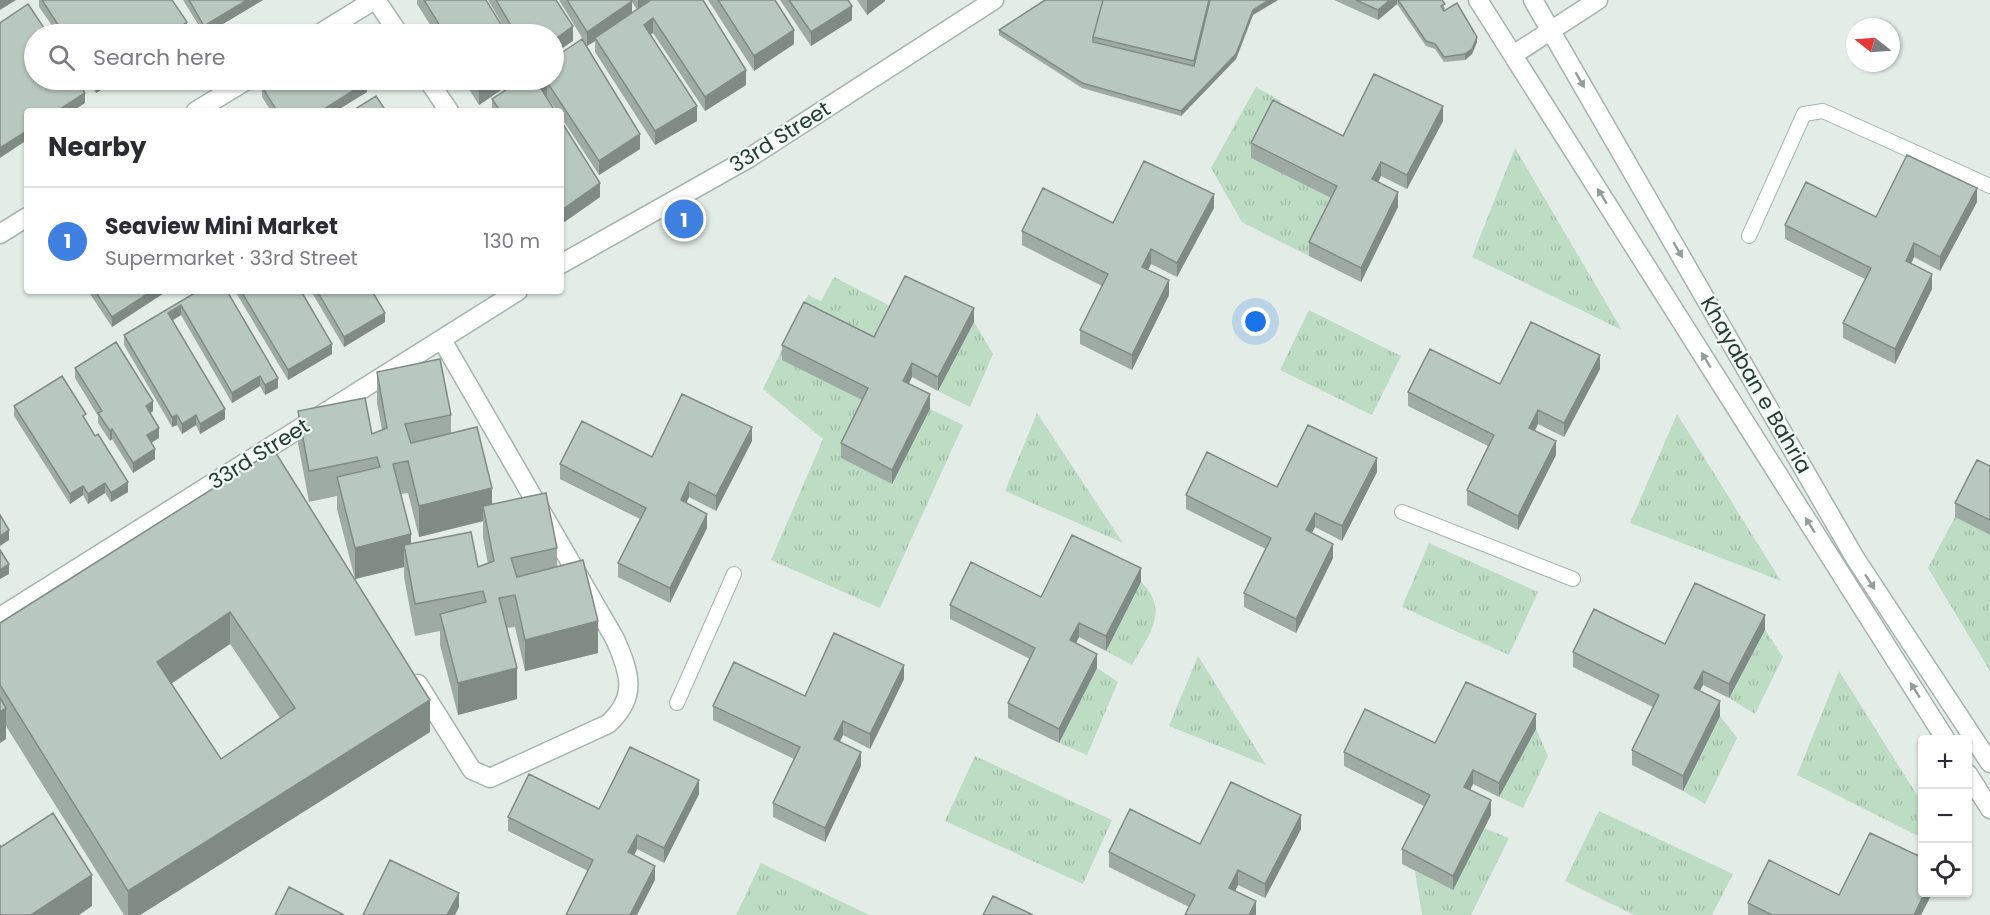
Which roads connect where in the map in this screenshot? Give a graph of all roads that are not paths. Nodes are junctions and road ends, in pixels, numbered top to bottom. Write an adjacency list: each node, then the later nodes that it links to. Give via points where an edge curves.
1 (375, 0): 6 (street); 7 (street)
2 (994, 0): 18 (street, 33rd Street, via 750,158)
3 (1478, 0): 9 (street)
4 (1533, 0): 8 (street, Khayaban e Bahria)
5 (1598, 0): 8 (street)
6 (335, 24)
7 (392, 24)
8 (1551, 30): 9 (street); 30 (street, Khayaban e Bahria, one-way to 30, via 1855,558)
9 (1513, 55): 29 (street, one-way to 9)
10 (231, 90): 12 (street)
11 (435, 90): 13 (street)
12 (201, 108)
13 (447, 108)
14 (1990, 186): 17 (lane, via 1823,111 1812,111 1804,114)
15 (24, 219): 16 (street)
16 (0, 234)
17 (1749, 236)
18 (564, 262)
19 (513, 294): 20 (street, 33rd Street)
20 (442, 340): 21 (street, 33rd Street); 27 (street, via 615,639 626,664 627,701 608,724 490,778 472,770)
21 (268, 448): 22 (street); 26 (street, 33rd Street)
22 (281, 468)
23 (1402, 512): 25 (lane)
24 (734, 574): 28 (lane)
25 (1573, 579)
26 (0, 617)
27 (409, 669)
28 (677, 703)
29 (1943, 735)
30 (1990, 763)
31 (1972, 780): 32 (street)
32 (1990, 809)

